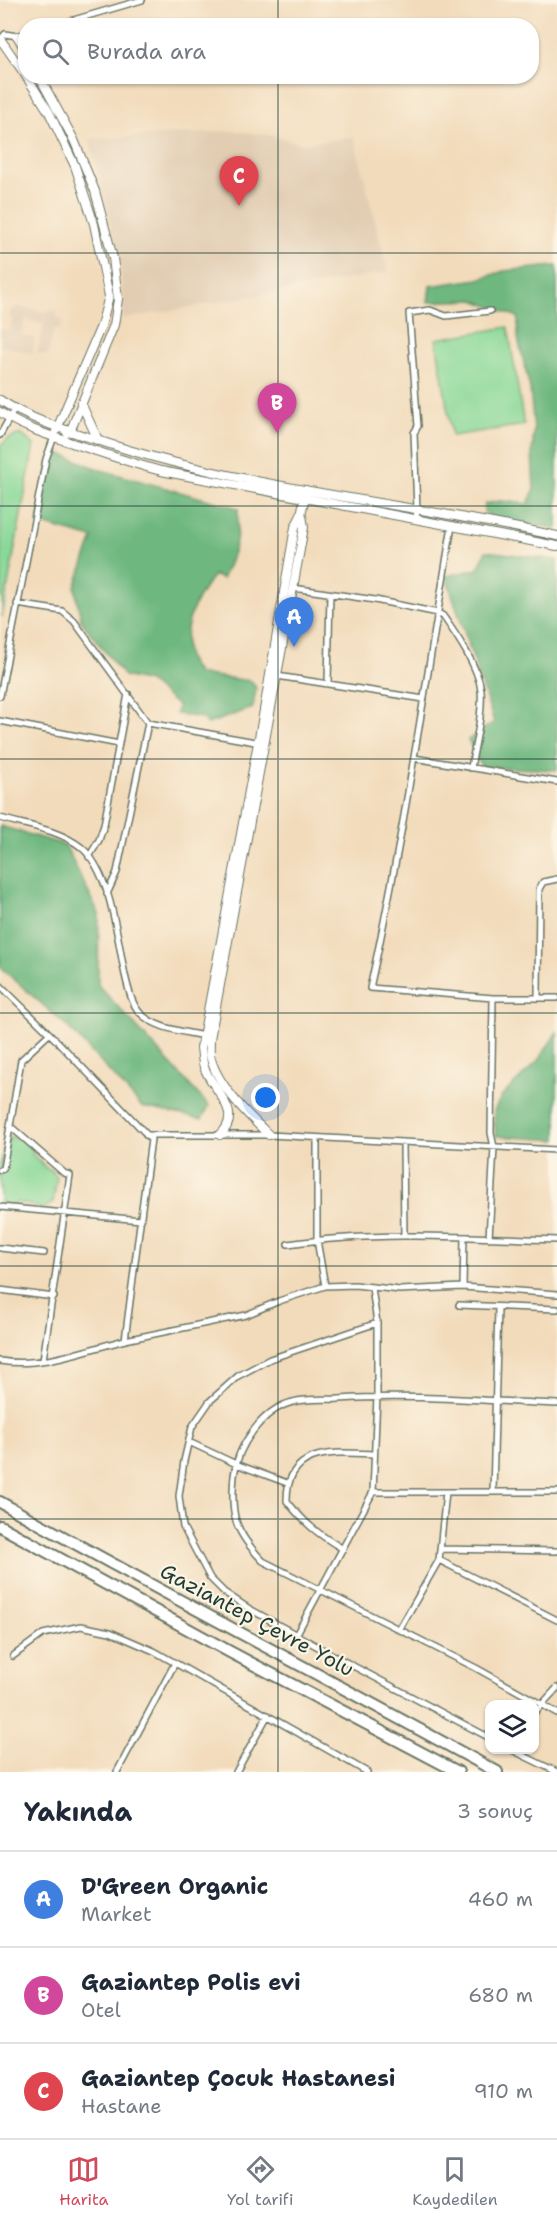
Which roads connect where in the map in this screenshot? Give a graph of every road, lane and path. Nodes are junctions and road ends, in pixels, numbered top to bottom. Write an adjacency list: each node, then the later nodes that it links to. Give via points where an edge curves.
1 (142, 0): 2 (street)
2 (80, 18)
3 (18, 35): 4 (street, via 5,34)
4 (1, 40): 5 (street)
5 (18, 64)
6 (31, 84): 14 (street, via 75,166 94,224 109,296 101,326)
7 (43, 84): 10 (street, via 74,140 95,191 113,258 118,299 114,325)
8 (490, 311): 21 (street, via 446,316 430,310 409,313 418,426 414,433)
9 (0, 400): 11 (street)
10 (81, 403): 15 (street); 18 (street)
11 (14, 410): 13 (street); 14 (street)
12 (0, 412): 13 (street)
13 (10, 419): 16 (street); 17 (street)
14 (58, 427): 15 (street); 17 (street)
15 (70, 432): 17 (street); 18 (street)
16 (0, 435)
17 (54, 437): 20 (street, via 161,471); 29 (street, via 46,459)
18 (99, 440): 19 (street, via 181,466)
19 (306, 490): 20 (street); 21 (street)
20 (304, 500): 22 (street); 23 (street)
21 (417, 510): 23 (street); 25 (street)
22 (302, 515): 27 (street, via 304,527); 38 (street, via 296,527)
23 (416, 520): 24 (street)
24 (452, 526): 26 (street); 30 (street)
25 (557, 536)
26 (557, 546)
27 (293, 588): 28 (street); 31 (street)
28 (330, 594): 30 (street); 32 (street)
29 (17, 603): 33 (street); 34 (street, via 62,612 74,621)
30 (438, 613): 35 (street); 41 (street, via 451,628 479,681 481,704)
31 (277, 676): 32 (street); 38 (street)
32 (328, 683): 35 (street)
33 (0, 694)
34 (128, 694): 37 (street); 39 (street)
35 (424, 699): 40 (street)
36 (0, 721): 39 (street)
37 (148, 723): 38 (street); 46 (street, via 117,872)
38 (262, 743): 52 (street); 56 (street, via 210,1057 217,1074)
39 (118, 744): 44 (street, via 104,825)
40 (414, 758): 41 (street); 48 (street, via 370,988)
41 (471, 768): 42 (street)
42 (557, 782)
43 (0, 818): 44 (street, via 63,836)
44 (89, 857): 46 (street, via 98,868)
45 (557, 879): 49 (street, via 543,882 539,889)
46 (107, 894): 52 (street, via 129,994 139,1012 154,1023)
47 (0, 985): 51 (street)
48 (494, 998): 49 (street); 59 (street)
49 (538, 998): 50 (street)
50 (557, 998)
51 (50, 1034): 53 (street, via 21,1060); 54 (street)
52 (204, 1036): 55 (street, via 204,1066 227,1105 229,1121)
53 (10, 1126): 61 (street); 63 (street, via 70,1175)
54 (146, 1135): 55 (street); 64 (street, via 150,1139)
55 (220, 1135): 56 (street)
56 (269, 1135): 57 (street)
57 (317, 1138): 58 (street); 68 (street)
58 (403, 1142): 59 (street); 65 (street)
59 (494, 1147): 60 (street); 67 (street)
60 (557, 1150)
61 (0, 1170)
62 (0, 1207): 63 (street)
63 (64, 1214): 64 (street); 78 (street)
64 (141, 1220): 83 (street)
65 (404, 1236): 66 (street); 68 (street)
66 (464, 1237): 67 (street); 74 (street)
67 (489, 1238): 69 (street)
68 (317, 1240): 70 (street); 73 (street)
69 (557, 1240)
70 (288, 1244)
71 (0, 1248): 72 (street)
72 (44, 1253)
73 (325, 1286): 75 (street); 83 (street, via 246,1315)
74 (463, 1287): 75 (street); 77 (street)
75 (372, 1288): 82 (street)
76 (0, 1290): 78 (street)
77 (557, 1294)
78 (54, 1297): 84 (street)
79 (459, 1305): 80 (street)
80 (498, 1308): 81 (street); 87 (street)
81 (557, 1309)
82 (377, 1323): 86 (street); 89 (street, via 270,1359 238,1376 210,1401 192,1427)
83 (125, 1340): 84 (street)
84 (43, 1360): 85 (street, via 16,1364)
85 (0, 1361)
86 (377, 1396): 87 (street); 90 (street); 91 (street, via 293,1402 270,1414 253,1431 240,1449)
87 (496, 1401): 88 (street); 95 (street)
88 (557, 1404)
89 (189, 1442): 91 (street); 106 (street, via 179,1496 183,1527 210,1578 248,1608)
90 (374, 1454): 92 (street, via 338,1452 312,1457 295,1469); 93 (street)
91 (236, 1464): 92 (street); 103 (street, via 232,1503 237,1529 247,1544 263,1561)
92 (287, 1483): 99 (street, via 286,1501 297,1514 314,1532)
93 (373, 1492): 94 (street); 99 (street)
94 (446, 1492): 95 (street); 100 (street)
95 (493, 1492): 96 (street)
96 (557, 1492)
97 (0, 1502): 120 (highway, Gaziantep Çevre Yolu)
98 (0, 1526): 119 (highway, Gaziantep Çevre Yolu)
99 (343, 1549): 103 (street)
100 (440, 1549): 101 (street); 102 (street)
101 (557, 1551)
102 (439, 1560): 104 (street); 105 (street)
103 (321, 1591): 105 (street); 106 (street)
104 (557, 1620)
105 (399, 1630): 110 (street)
106 (296, 1635): 114 (street)
107 (13, 1656): 108 (street, via 43,1634 81,1626 110,1632)
108 (175, 1663): 113 (street); 117 (street)
109 (557, 1688): 110 (street)
110 (541, 1704): 111 (street); 112 (street)
111 (539, 1707)
112 (557, 1713)
113 (268, 1715): 116 (street); 118 (street)
114 (485, 1736)
115 (522, 1754): 121 (street)
116 (362, 1771)
117 (117, 1772)
118 (236, 1772)
119 (458, 1772)
120 (497, 1772)
121 (557, 1772)

